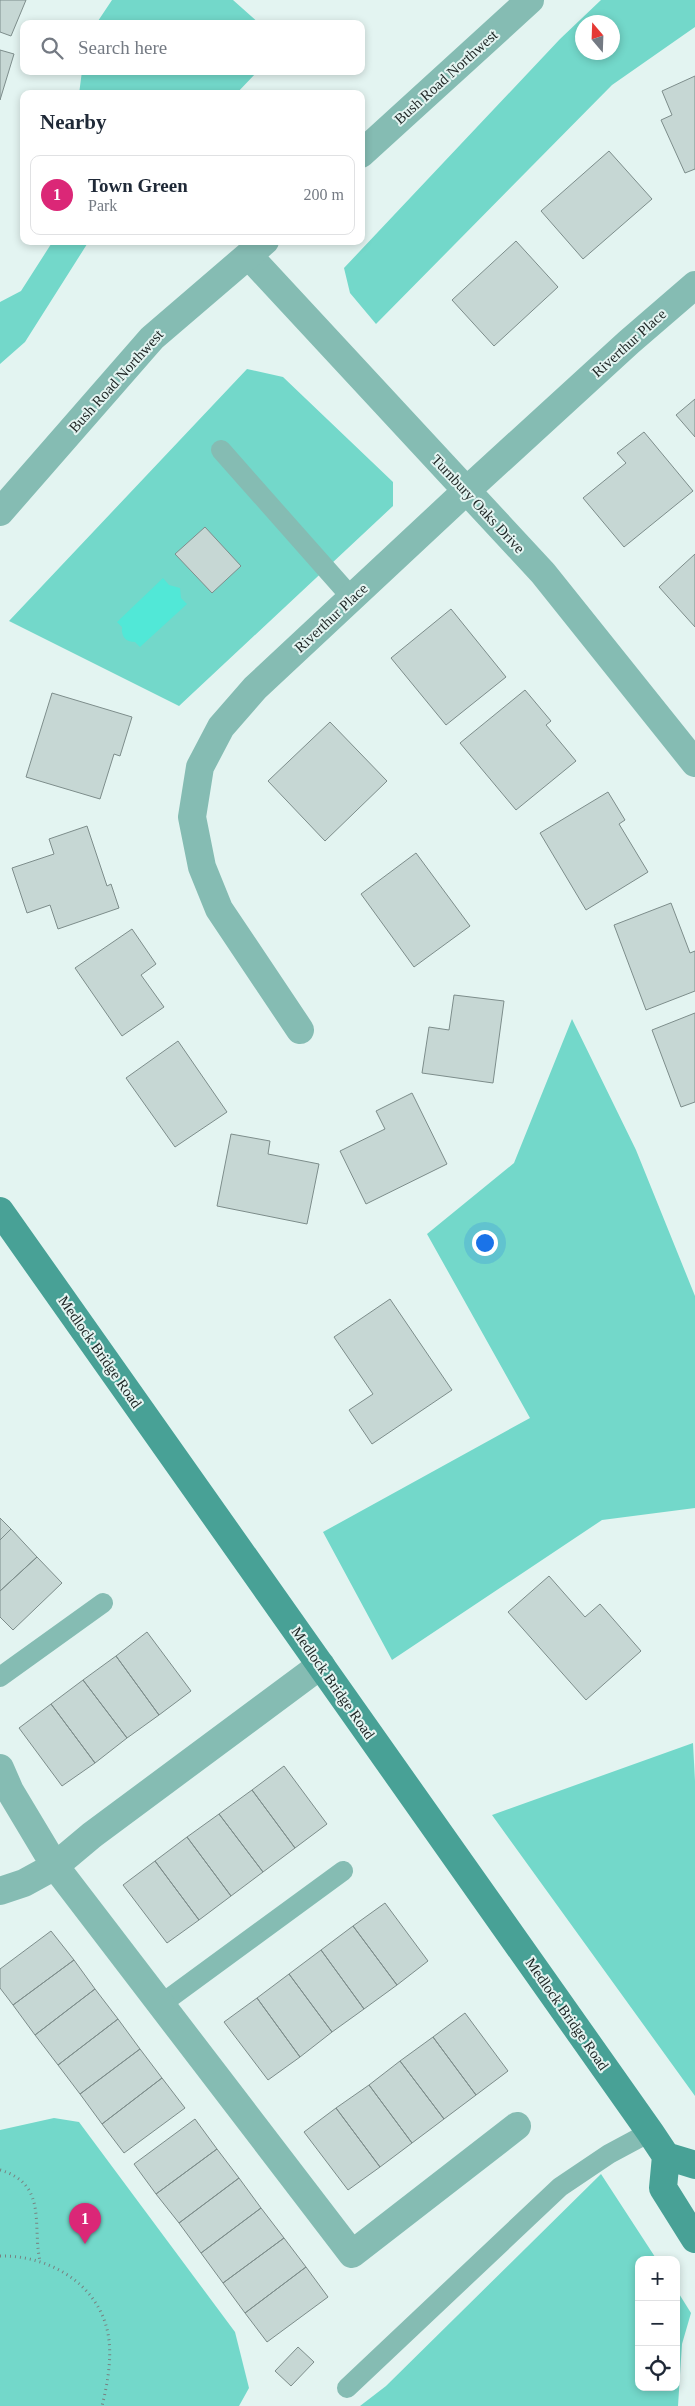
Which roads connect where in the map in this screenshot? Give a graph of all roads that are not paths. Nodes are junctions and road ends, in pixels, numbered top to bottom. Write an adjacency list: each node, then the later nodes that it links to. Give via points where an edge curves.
1 (519, 4): 2 (street, Bush Road Northwest)
2 (365, 150)
3 (257, 248): 6 (street, Turnbury Oaks Drive); 7 (street, Bush Road Northwest, via 152,338)
4 (695, 285): 6 (street, Riverthur Place)
5 (221, 450): 8 (lane)
6 (465, 492): 8 (street, Riverthur Place); 9 (street, Turnbury Oaks Drive, via 543,573)
7 (0, 512)
8 (352, 598): 10 (street, Riverthur Place, via 255,688 221,727 200,767 192,817 202,867 219,909)
9 (695, 763)
10 (300, 1030)
11 (0, 1210): 13 (main road, Medlock Bridge Road)
12 (103, 1603): 14 (lane)
13 (321, 1665): 16 (street); 21 (main road, Medlock Bridge Road)
14 (0, 1677)
15 (0, 1768): 16 (street, via 10,1791)
16 (55, 1866): 18 (street, via 24,1884); 19 (street)
17 (344, 1871): 19 (lane)
18 (0, 1891)
19 (160, 2005): 20 (street, via 352,2254)
20 (517, 2126)
21 (650, 2132): 22 (main road, Medlock Bridge Road); 25 (lane, via 609,2154 560,2187)
22 (666, 2156): 23 (main road); 24 (main road, via 663,2188)
23 (695, 2165)
24 (695, 2239)
25 (347, 2388)

